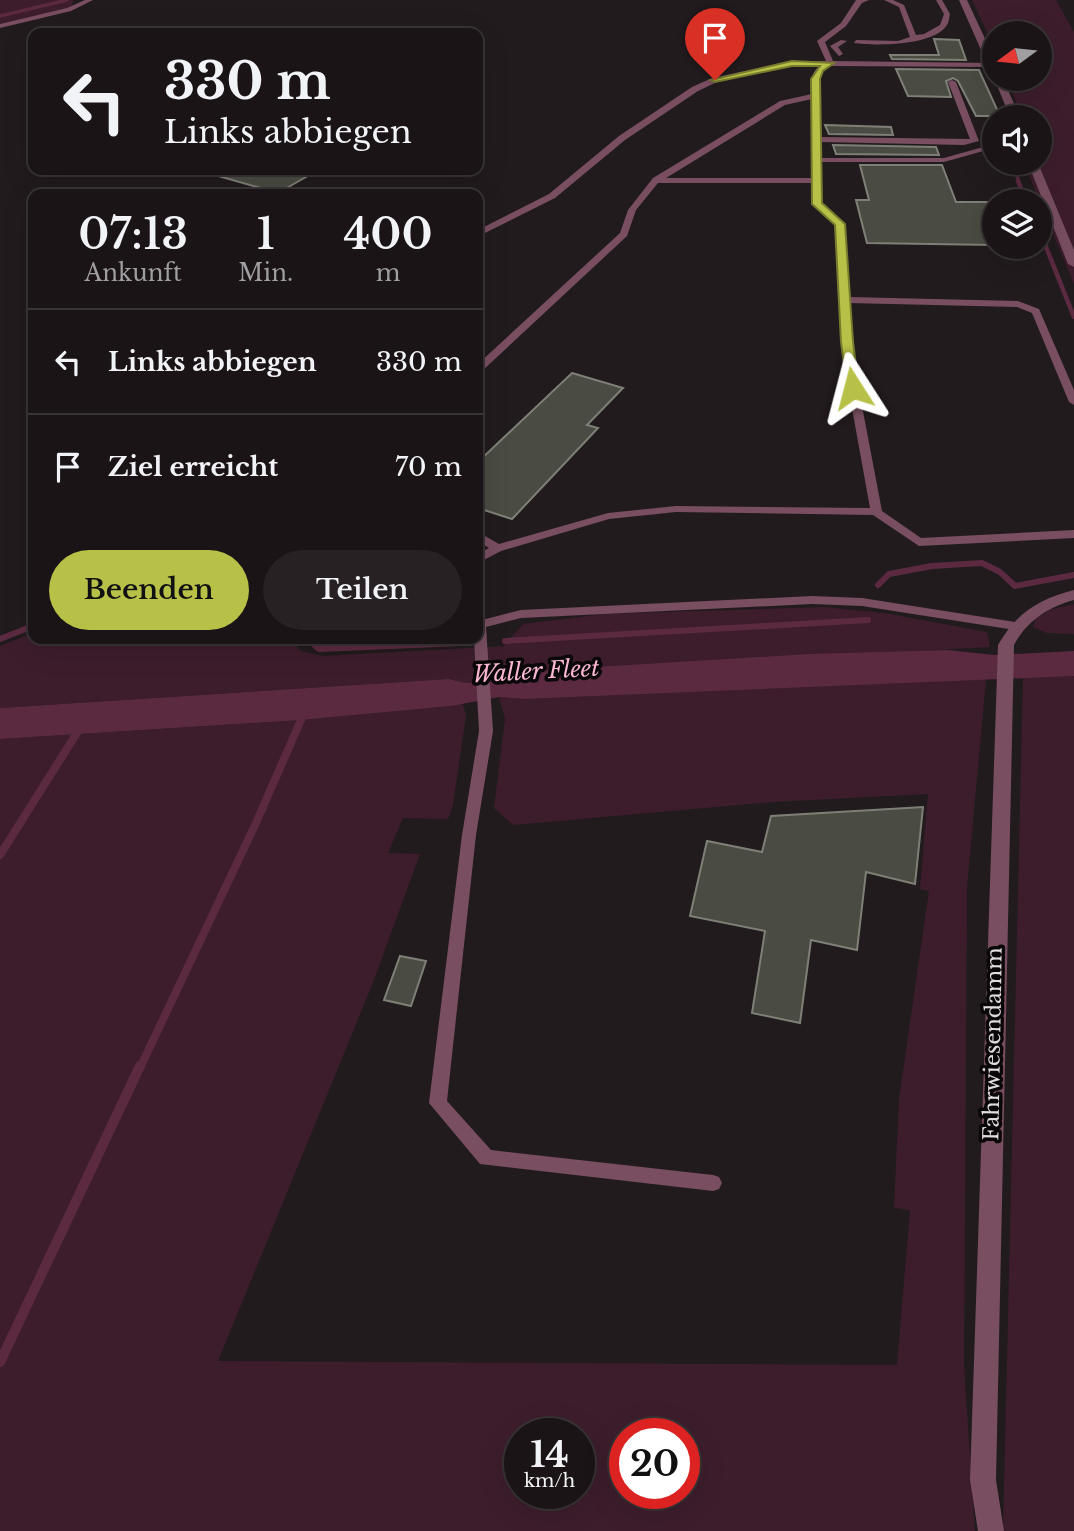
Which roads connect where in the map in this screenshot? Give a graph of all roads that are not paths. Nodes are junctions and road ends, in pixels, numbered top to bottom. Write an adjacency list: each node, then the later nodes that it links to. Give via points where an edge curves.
1 (90, 0): 7 (lane, via 69,10)
2 (861, 0): 13 (lane, via 853,16 821,41)
3 (887, 0): 6 (lane)
4 (939, 0): 8 (lane, via 947,14 943,26)
5 (963, 0): 10 (street)
6 (900, 2): 8 (lane)
7 (0, 26)
8 (913, 38): 11 (lane, via 899,43)
9 (843, 41): 12 (lane, via 834,46)
10 (982, 41)
11 (856, 42)
12 (839, 54): 13 (lane); 14 (lane)
13 (829, 58): 15 (lane); 17 (lane, via 819,70); 24 (lane, via 774,66 695,89 622,138 552,196)
14 (982, 62)
15 (982, 63)
16 (952, 82): 18 (lane, via 975,141)
17 (815, 96): 18 (lane); 22 (lane, via 783,103)
18 (816, 139): 20 (lane)
19 (982, 149): 20 (lane, via 944,160)
20 (818, 160): 23 (lane)
21 (1038, 175): 25 (street)
22 (656, 180): 23 (lane); 27 (lane, via 632,210 624,234)
23 (815, 181): 26 (lane, via 817,204 840,224)
24 (483, 230)
25 (1074, 264)
26 (844, 300): 28 (lane, via 1018,304 1036,311); 29 (lane, via 849,364)
27 (483, 364)
28 (1074, 402)
29 (876, 512): 30 (lane, via 919,542); 32 (lane, via 676,509 608,516)
30 (1074, 534)
31 (483, 539): 32 (lane)
32 (497, 548): 33 (lane)
33 (483, 556)
34 (1074, 595): 36 (street, via 1057,598)
35 (483, 623): 36 (lane, via 522,614 812,600 862,602)
36 (1014, 626): 39 (street, Fahrwiesendamm, via 1006,645 1003,681 984,1467)
37 (480, 644): 38 (lane, via 486,731 469,835 438,1103 486,1158)
38 (713, 1183)
39 (991, 1531)

